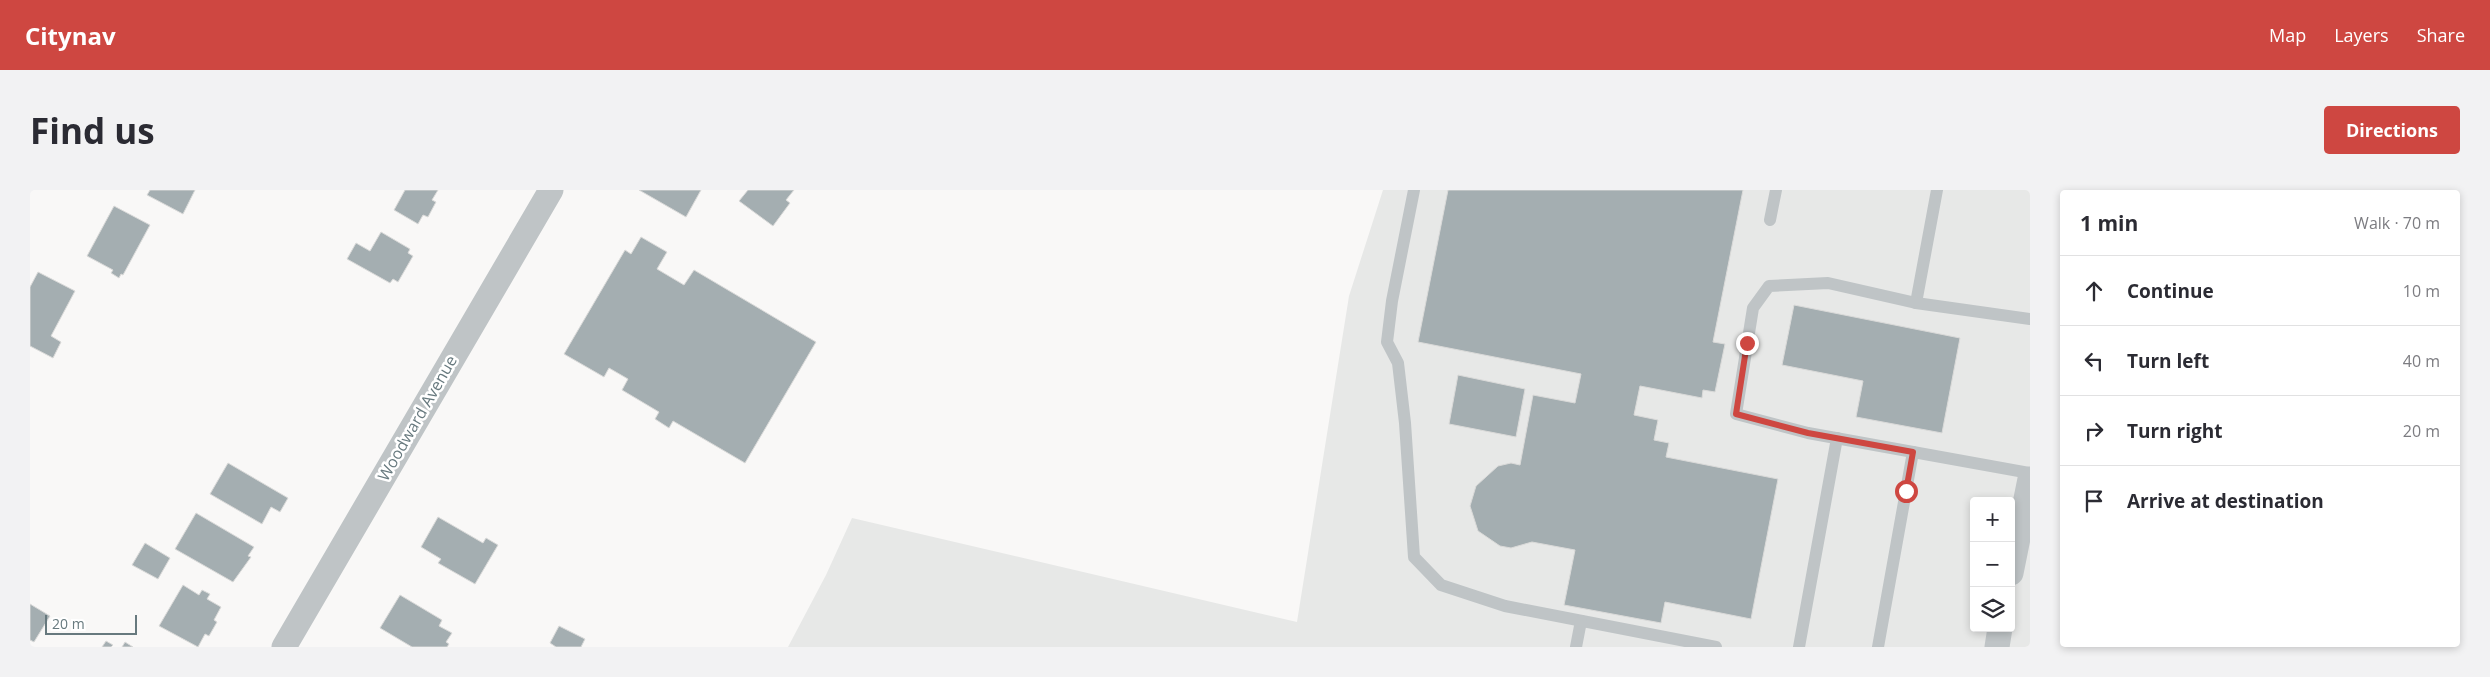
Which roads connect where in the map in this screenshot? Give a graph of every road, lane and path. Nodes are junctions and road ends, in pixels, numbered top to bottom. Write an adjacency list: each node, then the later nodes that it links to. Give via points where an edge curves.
1 (551, 190): 15 (street, Woodward Avenue)
2 (1414, 190): 13 (lane, via 1387,342 1398,362 1414,557 1441,585 1505,606)
3 (1776, 190): 5 (lane)
4 (1937, 190): 6 (lane)
5 (1770, 220)
6 (1916, 303): 7 (lane); 8 (lane, via 1828,284 1770,286 1753,308 1736,414)
7 (2030, 319)
8 (1837, 438): 9 (lane); 18 (lane)
9 (1913, 452): 10 (lane); 19 (lane)
10 (2030, 473)
11 (2030, 479): 12 (street)
12 (2015, 553)
13 (1581, 621): 16 (lane); 17 (lane)
14 (1999, 632): 20 (street)
15 (284, 647)
16 (1576, 647)
17 (1716, 647)
18 (1799, 647)
19 (1878, 647)
20 (1997, 647)

